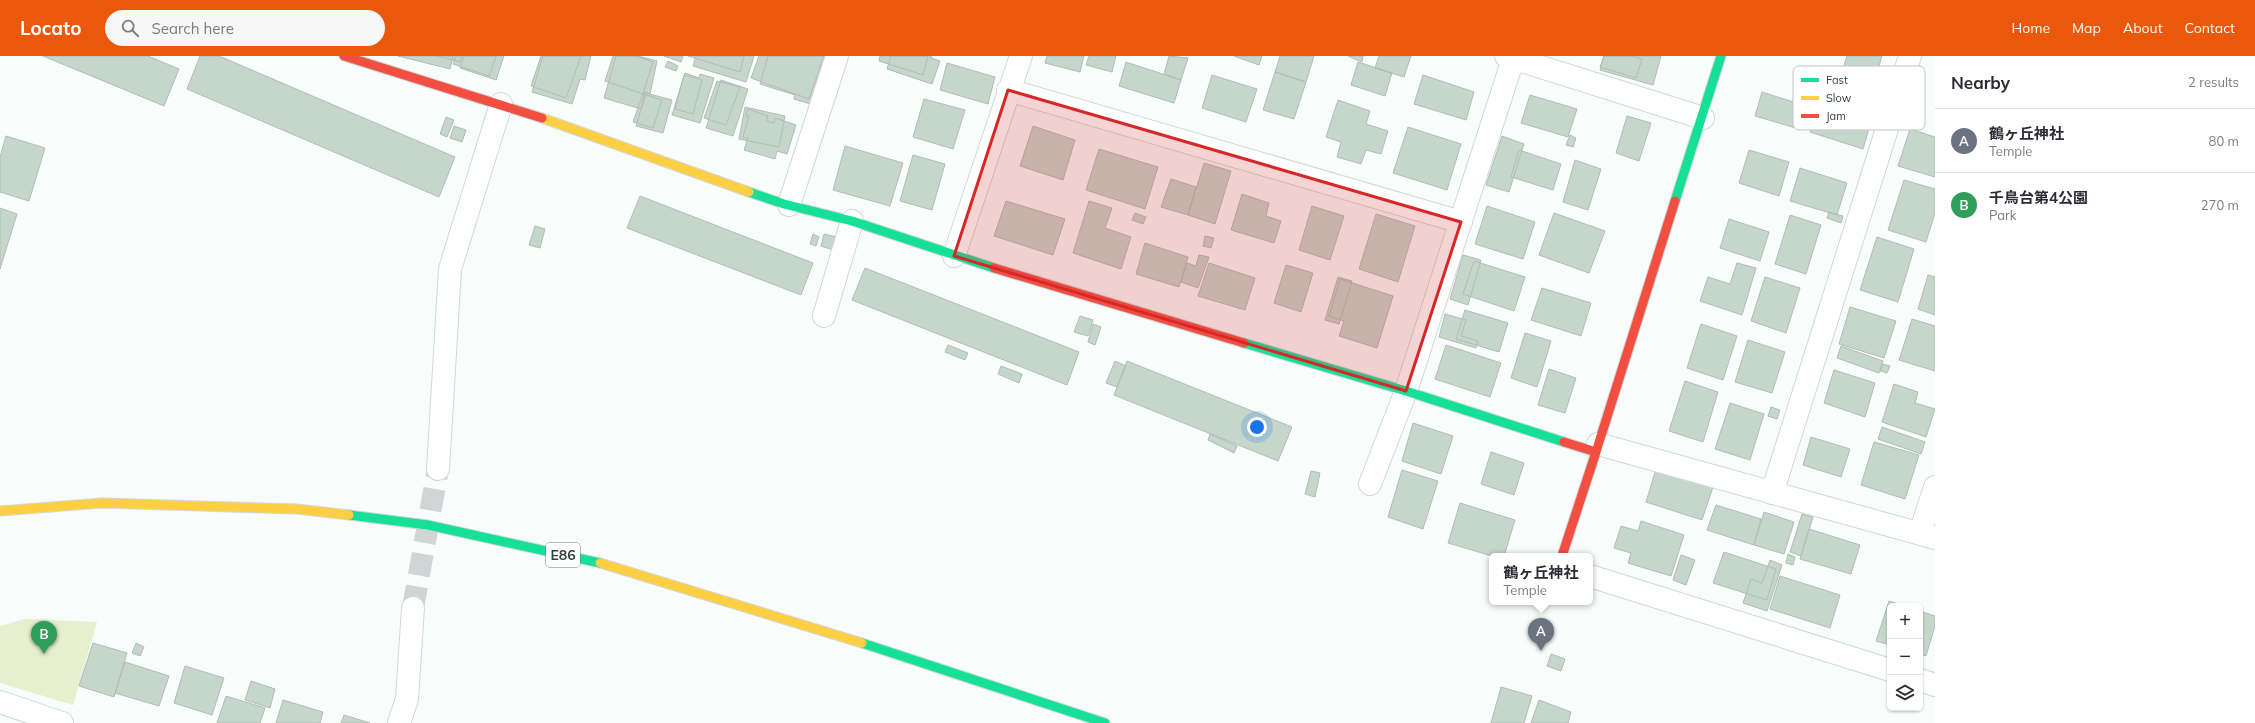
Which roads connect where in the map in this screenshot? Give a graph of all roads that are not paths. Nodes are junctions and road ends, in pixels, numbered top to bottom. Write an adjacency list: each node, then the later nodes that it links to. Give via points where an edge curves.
1 (344, 56): 9 (main road)
2 (837, 56): 12 (street)
3 (1021, 56): 8 (street)
4 (1721, 56): 10 (main road)
5 (1910, 56): 7 (street)
6 (1511, 57): 10 (street); 14 (street)
7 (1907, 66)
8 (1008, 90): 14 (street); 15 (street)
9 (501, 104): 12 (main road); 19 (street, via 450,269)
10 (1703, 118): 18 (main road)
11 (1887, 130): 22 (street)
12 (789, 205): 13 (main road)
13 (852, 221): 15 (main road); 16 (street)
14 (1461, 222): 17 (street)
15 (954, 256): 17 (main road)
16 (824, 316)
17 (1406, 391): 18 (main road); 20 (street)
18 (1597, 448): 22 (street); 25 (main road)
19 (438, 469)
20 (1370, 484)
21 (1935, 487): 24 (street)
22 (1772, 493): 24 (street)
23 (0, 511): 34 (main road, E86, via 102,503 289,509 428,525 617,567 834,634)
24 (1928, 535)
25 (1563, 553)
26 (1593, 577): 28 (street)
27 (413, 608): 33 (street, via 407,699)
28 (1887, 669)
29 (1923, 681): 30 (street)
30 (1935, 685)
31 (0, 702): 32 (street)
32 (62, 723)
33 (400, 723)
34 (1105, 723)

